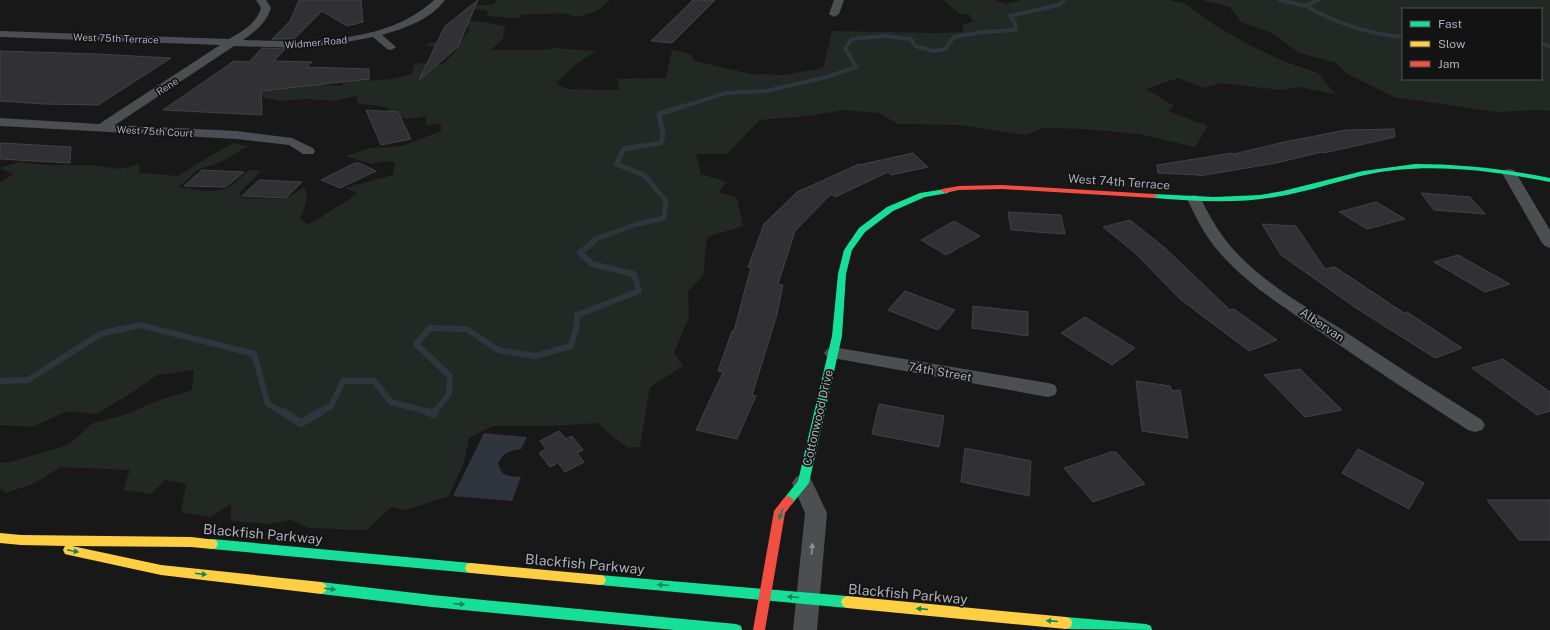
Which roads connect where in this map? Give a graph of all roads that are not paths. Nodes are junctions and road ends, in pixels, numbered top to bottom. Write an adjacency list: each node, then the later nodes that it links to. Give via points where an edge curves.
1 (261, 0): 7 (street, Rene, via 266,8 264,17)
2 (440, 0): 6 (street, Widmer Road, via 423,14)
3 (840, 0): 4 (street)
4 (834, 14)
5 (0, 34): 7 (street, West 75th Terrace)
6 (375, 34): 7 (street, Widmer Road, via 301,45); 8 (street)
7 (232, 43): 10 (street, Rene)
8 (391, 47)
9 (0, 122): 10 (street, West 75th Court)
10 (101, 128): 11 (street, West 75th Court, via 271,138 292,142)
11 (308, 151)
12 (1509, 173): 13 (street, West 74th Terrace); 14 (street, West 74th Terrace, via 1429,166 1396,168 1362,173 1276,195 1221,200); 15 (street)
13 (1550, 180)
14 (1194, 199): 16 (street, West 74th Terrace, via 995,187 959,188 923,196 890,209 862,230 848,250 842,274 837,336); 18 (street, Albervan, via 1200,215 1215,237 1236,262 1260,283 1385,368)
15 (1550, 243)
16 (833, 353): 17 (street, 74th Street); 19 (street, Cottonwood Drive)
17 (1048, 390)
18 (1475, 425)
19 (803, 483): 22 (street, Cottonwood Drive, one-way to 22, via 780,511); 23 (street, Cottonwood Drive, one-way to 19, via 816,513)
20 (0, 538): 21 (street, Blackfish Parkway)
21 (21, 540): 22 (street, Blackfish Parkway, one-way to 21, via 191,542); 24 (street, Blackfish Parkway, one-way to 24, via 161,570 432,601)
22 (766, 595): 23 (street, Blackfish Parkway, one-way to 22); 25 (street, Cottonwood Drive)
23 (808, 599): 26 (street, Cottonwood Drive); 27 (street, Blackfish Parkway, one-way to 23)
24 (736, 630)
25 (759, 630)
26 (805, 630)
27 (1146, 630)

